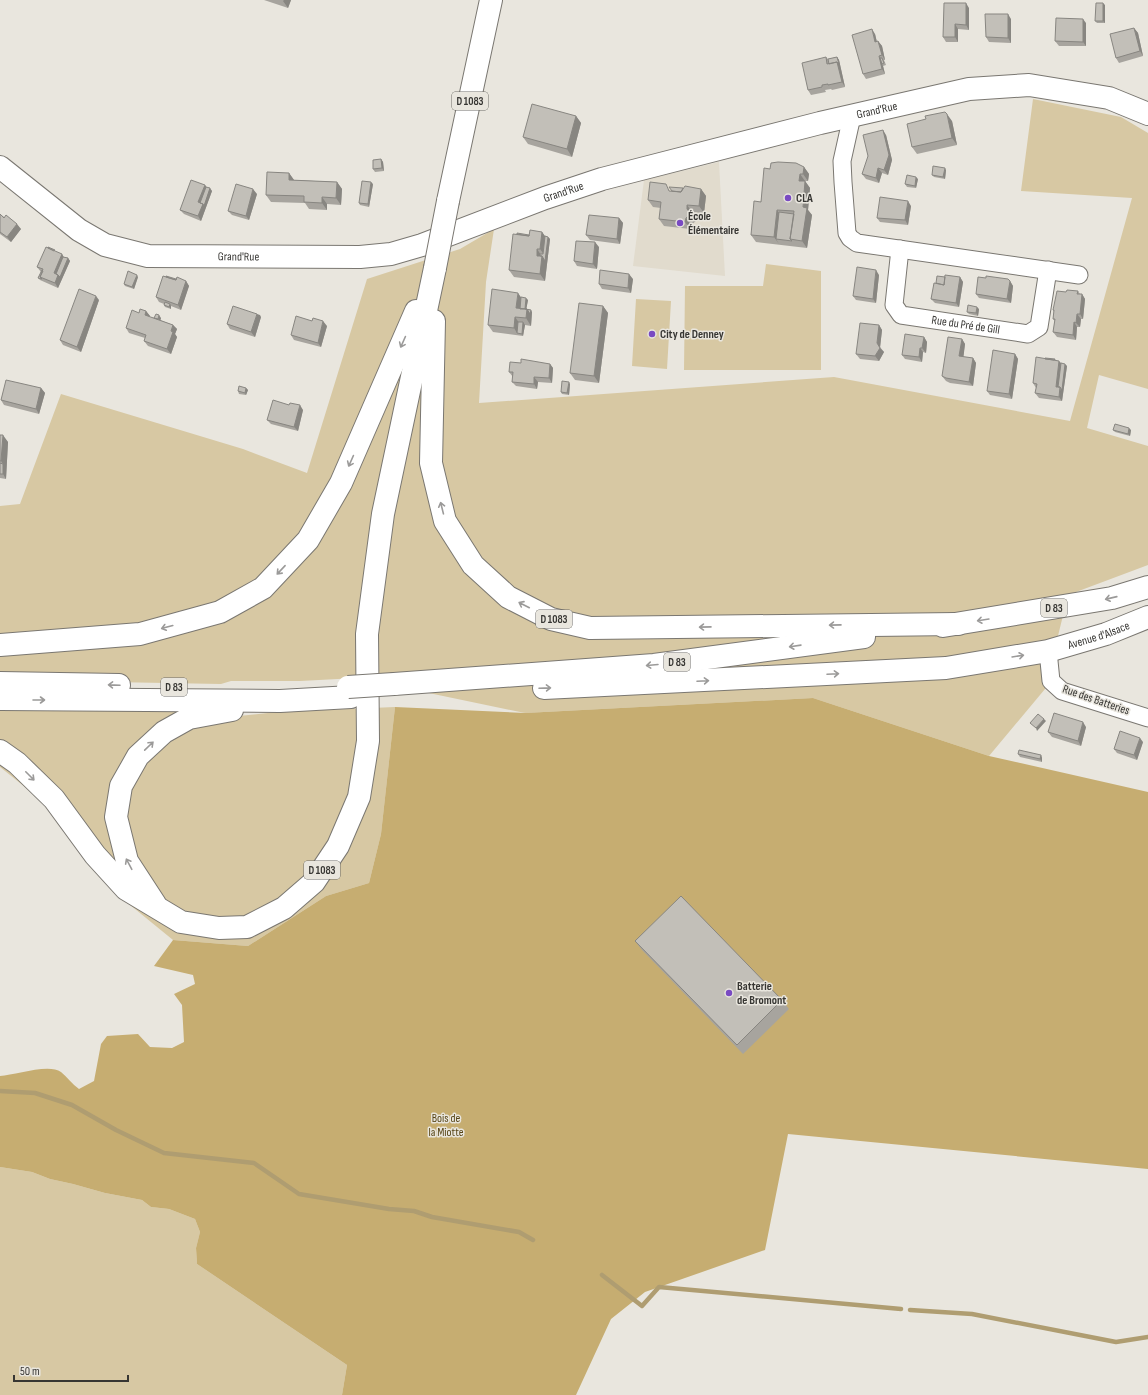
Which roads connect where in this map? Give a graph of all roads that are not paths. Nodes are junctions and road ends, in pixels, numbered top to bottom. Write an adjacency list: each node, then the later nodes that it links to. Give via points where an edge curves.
1 (491, 0): 6 (main road, D 1083, bridge)
2 (1148, 114): 3 (main road, Grand'Rue, via 1109,98 1029,85 969,89)
3 (852, 116): 4 (main road, Grand'Rue, via 602,179 545,198 422,246 390,254 360,257 148,256 105,245 79,230); 5 (street, via 842,161 847,233 857,242)
4 (0, 167)
5 (900, 249): 7 (street); 7 (street, Rue du Pré de Gill, via 894,305 901,315 1028,334 1039,327)
6 (435, 268): 11 (main road, D 1083, one-way to 6, via 590,628 550,618 508,597 473,565 445,522 431,463); 12 (main road, D 1083, one-way to 12, via 341,483 308,540 263,588 220,612 140,634); 21 (main road, D 1083, via 383,514 367,634 368,741 359,798 338,846 314,882 284,908 247,927 219,928 181,922)
7 (1048, 270): 8 (street)
8 (1079, 275)
9 (1148, 587): 11 (main road, D 83, one-way to 11, via 1112,598)
10 (1148, 617): 13 (main road, Avenue d'Alsace / D 83, via 1106,634)
11 (958, 624): 15 (main road, D 83, one-way to 15, via 654,665)
12 (0, 645)
13 (1048, 651): 15 (main road, D 83, one-way to 13, via 946,668); 19 (street, Rue des Batteries, via 1051,681 1062,691)
14 (0, 683): 16 (main road, D 83, one-way to 14)
15 (394, 689): 16 (main road, D 83, bridge)
16 (350, 692): 18 (main road, D 83)
17 (0, 699): 18 (main road, D 83, one-way to 18)
18 (280, 701): 21 (main road, D 1083, one-way to 18, via 127,861 116,817 121,786 138,756 164,732 189,718)
19 (1148, 718)
20 (0, 751): 21 (main road, D 1083, one-way to 21, via 17,763 54,799 95,855 126,889)
21 (158, 909)

